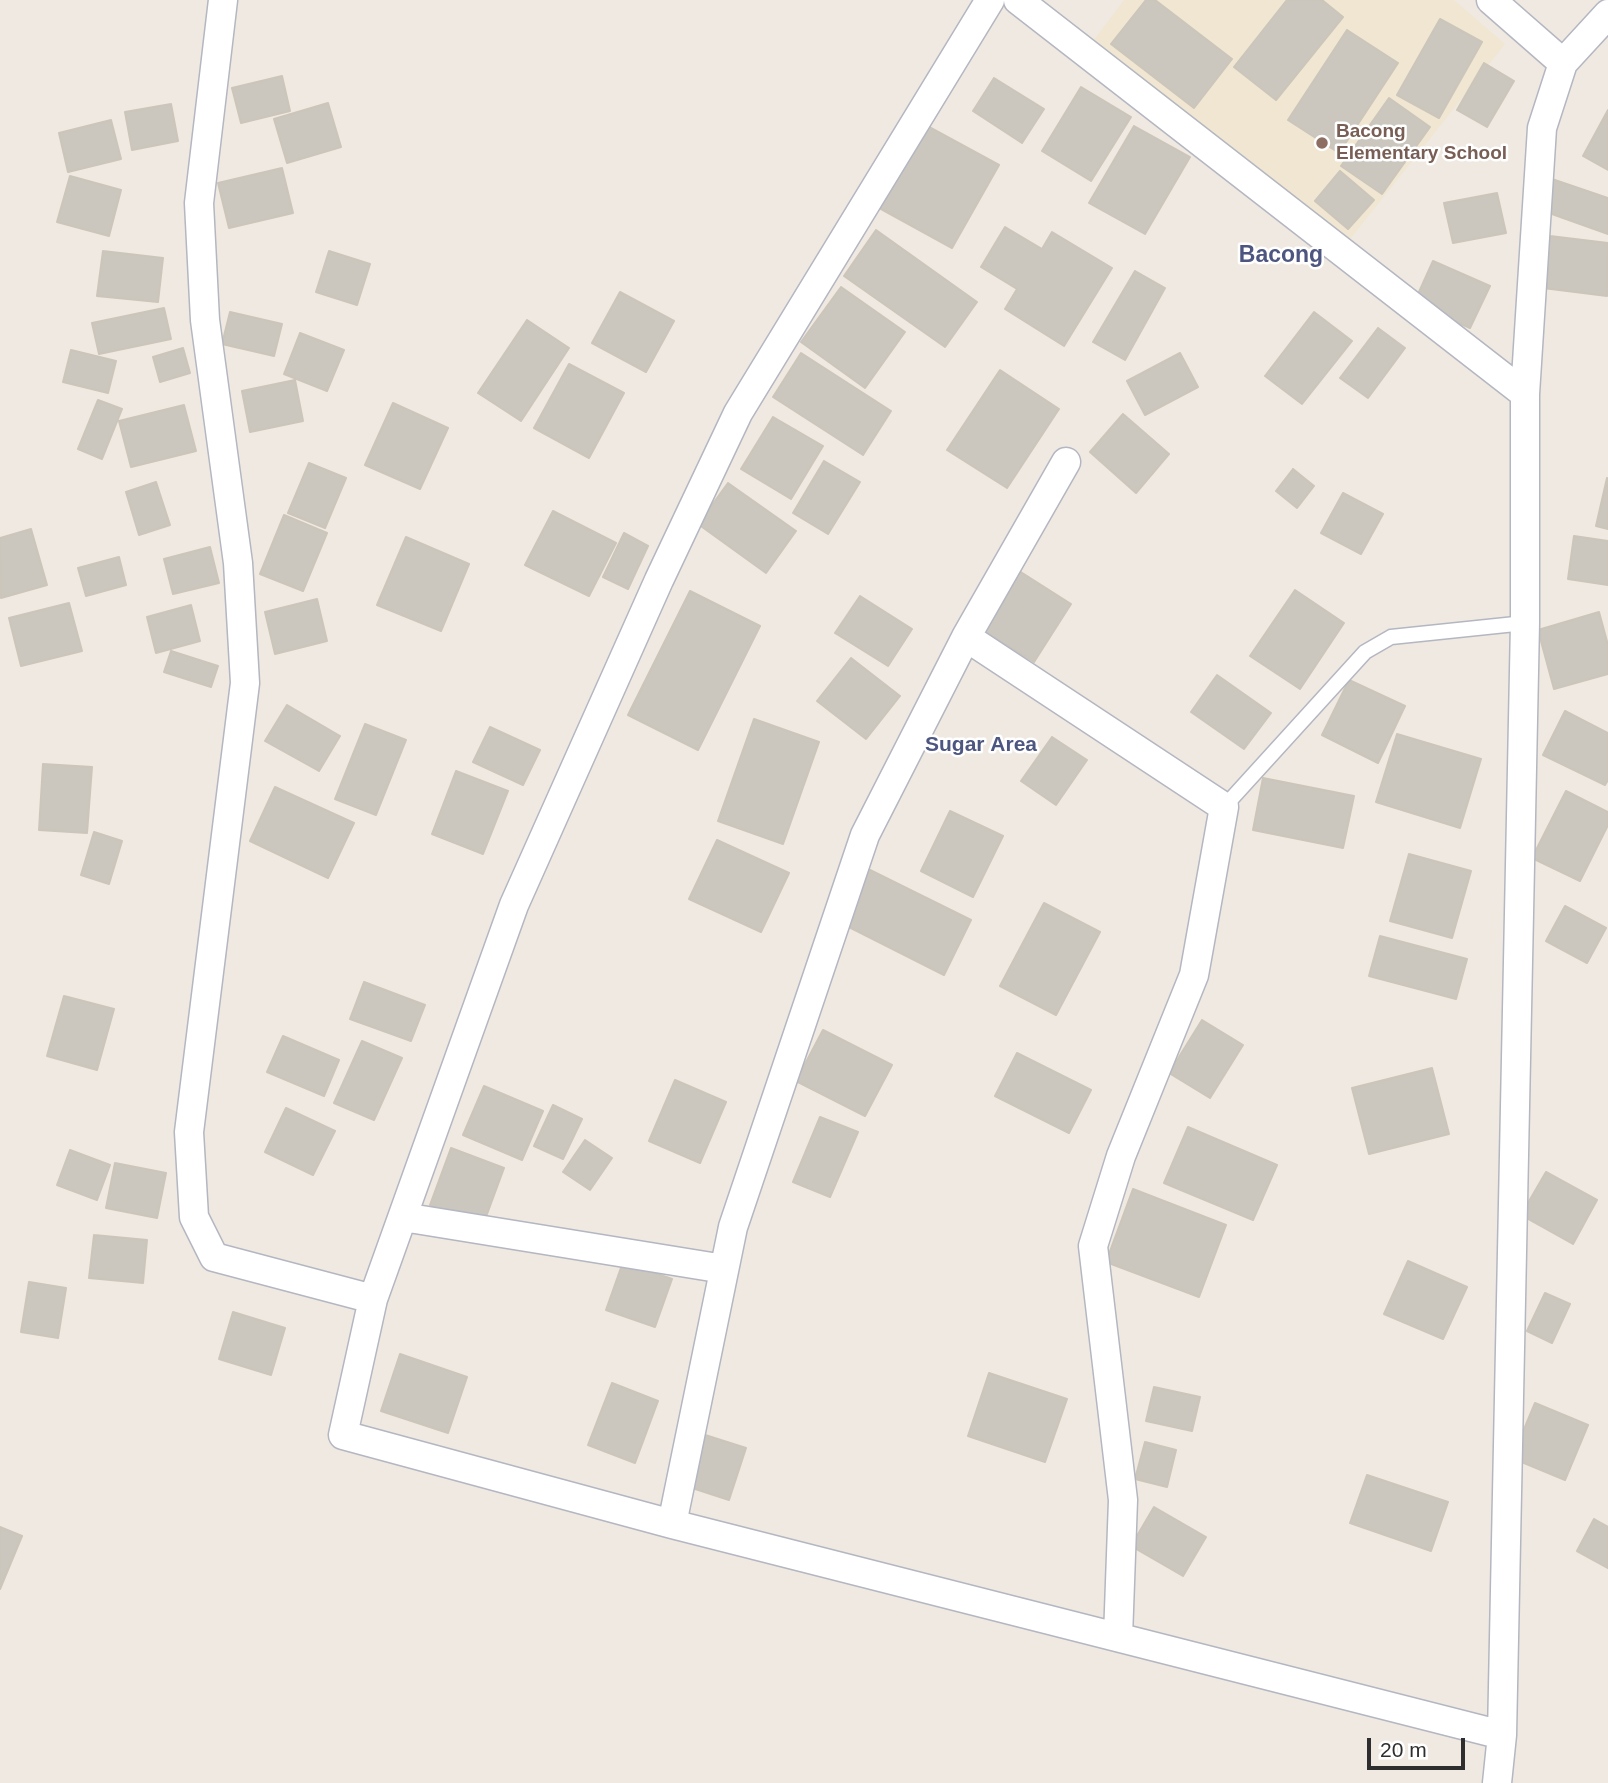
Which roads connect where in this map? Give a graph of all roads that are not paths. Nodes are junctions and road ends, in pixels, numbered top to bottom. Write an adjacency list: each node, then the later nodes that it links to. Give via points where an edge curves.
1 (223, 0): 14 (street, via 198,203 205,320 238,563 246,682 189,1132 194,1217 214,1257)
2 (990, 0): 12 (street, via 738,413 514,905)
3 (1018, 0): 7 (street)
4 (1491, 0): 6 (street)
5 (1608, 14): 6 (street)
6 (1563, 63): 7 (street, via 1542,128)
7 (1525, 394): 9 (street)
8 (1066, 462): 10 (street)
9 (1525, 623): 11 (lane, via 1391,637 1365,652); 17 (street)
10 (967, 637): 11 (street); 13 (street, via 865,835 733,1227)
11 (1224, 807): 16 (street, via 1194,975 1121,1156 1094,1247 1124,1500)
12 (403, 1217): 13 (street); 14 (street)
13 (724, 1269): 15 (street)
14 (373, 1299): 15 (street, via 343,1435)
15 (672, 1524): 16 (street)
16 (1118, 1637): 17 (street)
17 (1502, 1735): 18 (street)
18 (1497, 1783)

